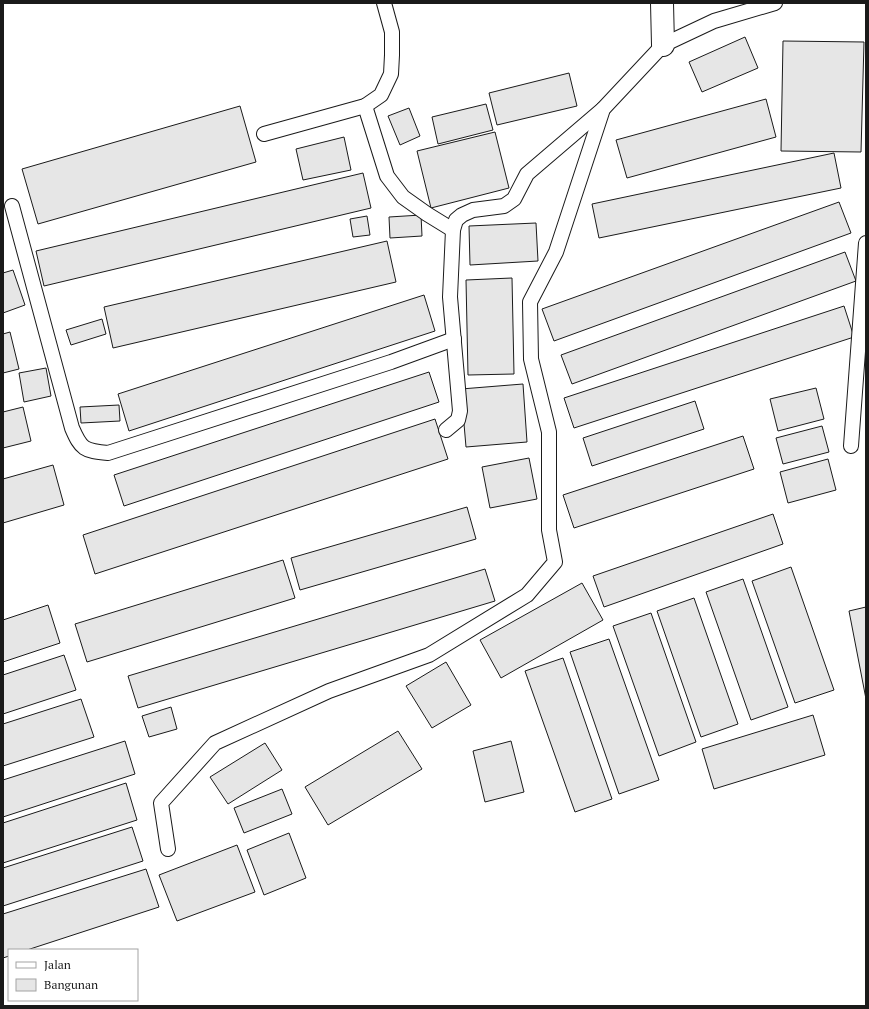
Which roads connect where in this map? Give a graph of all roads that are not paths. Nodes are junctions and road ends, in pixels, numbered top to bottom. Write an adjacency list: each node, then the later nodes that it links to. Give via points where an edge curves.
1 (384, 3): 5 (lane, via 392,32 391,74 381,95)
2 (662, 3): 4 (street)
3 (775, 3): 4 (lane, via 714,21)
4 (662, 45): 6 (lane)
5 (365, 106): 7 (lane); 9 (lane, via 387,176 403,197)
6 (603, 109): 9 (lane, via 527,174 514,199 504,206 473,210 462,215 456,220); 14 (lane, via 556,252 530,302 531,359 549,432 549,530 555,562 527,595 429,655 329,691 215,743 161,803)
7 (264, 134)
8 (12, 206): 11 (lane, via 72,428 79,444 93,452 108,453 391,362)
9 (454, 230): 11 (lane, via 450,297)
10 (866, 243): 13 (lane)
11 (454, 339): 12 (lane, via 460,411 458,420)
12 (446, 430)
13 (851, 446)
14 (168, 849)

